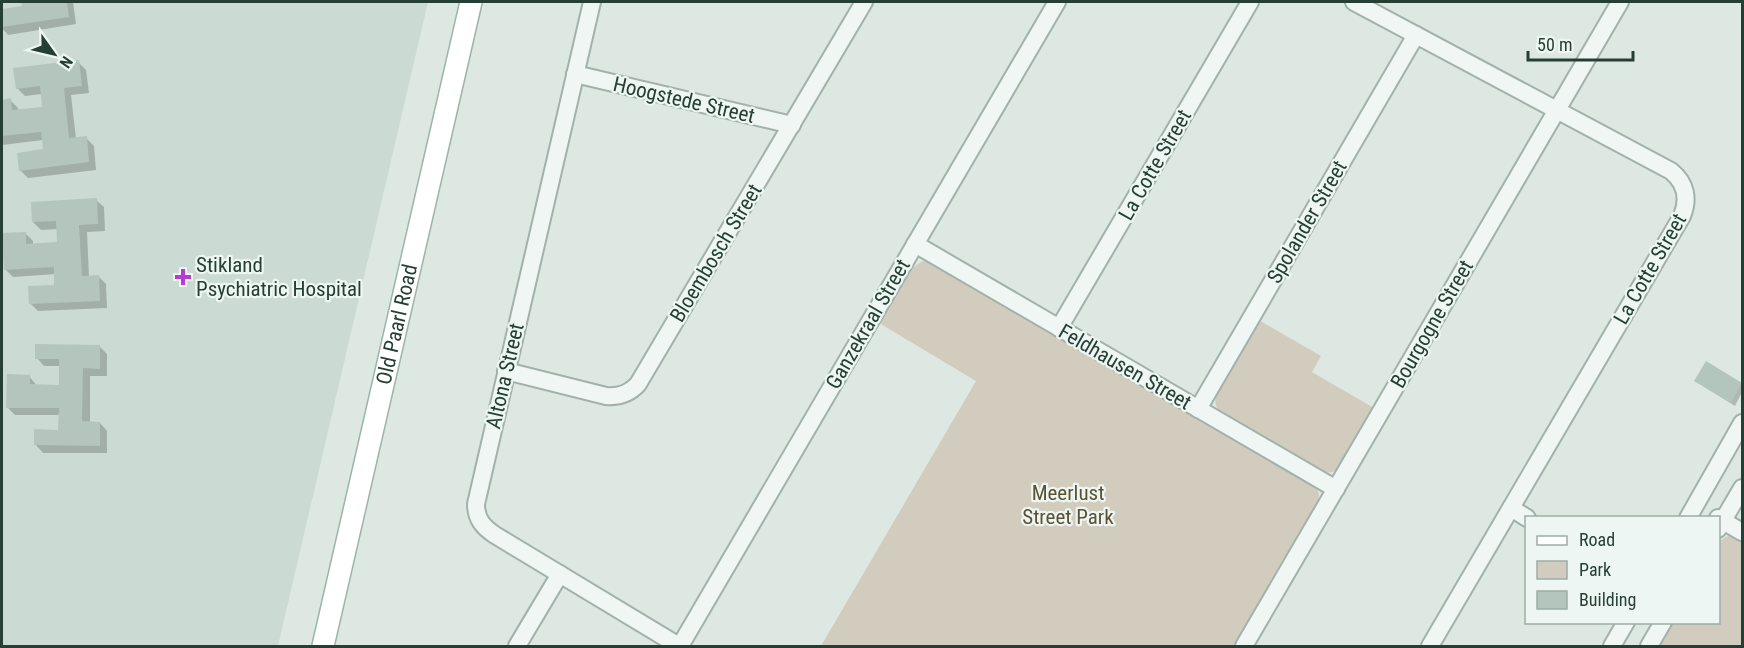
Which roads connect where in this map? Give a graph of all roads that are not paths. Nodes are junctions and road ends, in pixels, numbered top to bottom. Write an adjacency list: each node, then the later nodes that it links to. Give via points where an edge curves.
1 (471, 2): 28 (main road, Old Paarl Road)
2 (592, 2): 9 (street, Altona Street)
3 (864, 2): 11 (street, Bloembosch Street)
4 (1057, 2): 12 (street, Ganzekraal Street)
5 (1250, 2): 13 (street, La Cotte Street)
6 (1354, 2): 8 (street, La Cotte Street)
7 (1620, 2): 10 (street, Bourgogne Street)
8 (1416, 35): 10 (street, La Cotte Street); 15 (street, Spolander Street)
9 (575, 74): 11 (street, Hoogstede Street); 14 (street, Altona Street)
10 (1557, 110): 18 (street, Bourgogne Street); 19 (street, La Cotte Street, via 1671,171 1683,184 1686,203 1682,216)
11 (792, 125): 14 (street, Bloembosch Street, via 634,389 621,396 606,396)
12 (915, 244): 13 (street, Feldhausen Street); 30 (street, Ganzekraal Street)
13 (1059, 328): 15 (street, Feldhausen Street)
14 (506, 371): 25 (street, Altona Street, via 476,513 489,531)
15 (1198, 409): 18 (street, Feldhausen Street)
16 (1743, 423): 20 (street)
17 (1743, 488): 22 (street)
18 (1336, 489): 31 (street, Bourgogne Street)
19 (1511, 508): 21 (street); 32 (street, La Cotte Street)
20 (1691, 511)
21 (1525, 517)
22 (1720, 520)
23 (1720, 521): 24 (street)
24 (1743, 532)
25 (560, 574): 29 (street); 30 (street, Altona Street)
26 (1625, 624): 33 (street)
27 (1662, 624): 34 (street)
28 (323, 646)
29 (517, 646)
30 (680, 646)
31 (1244, 646)
32 (1430, 646)
33 (1612, 646)
34 (1649, 646)

